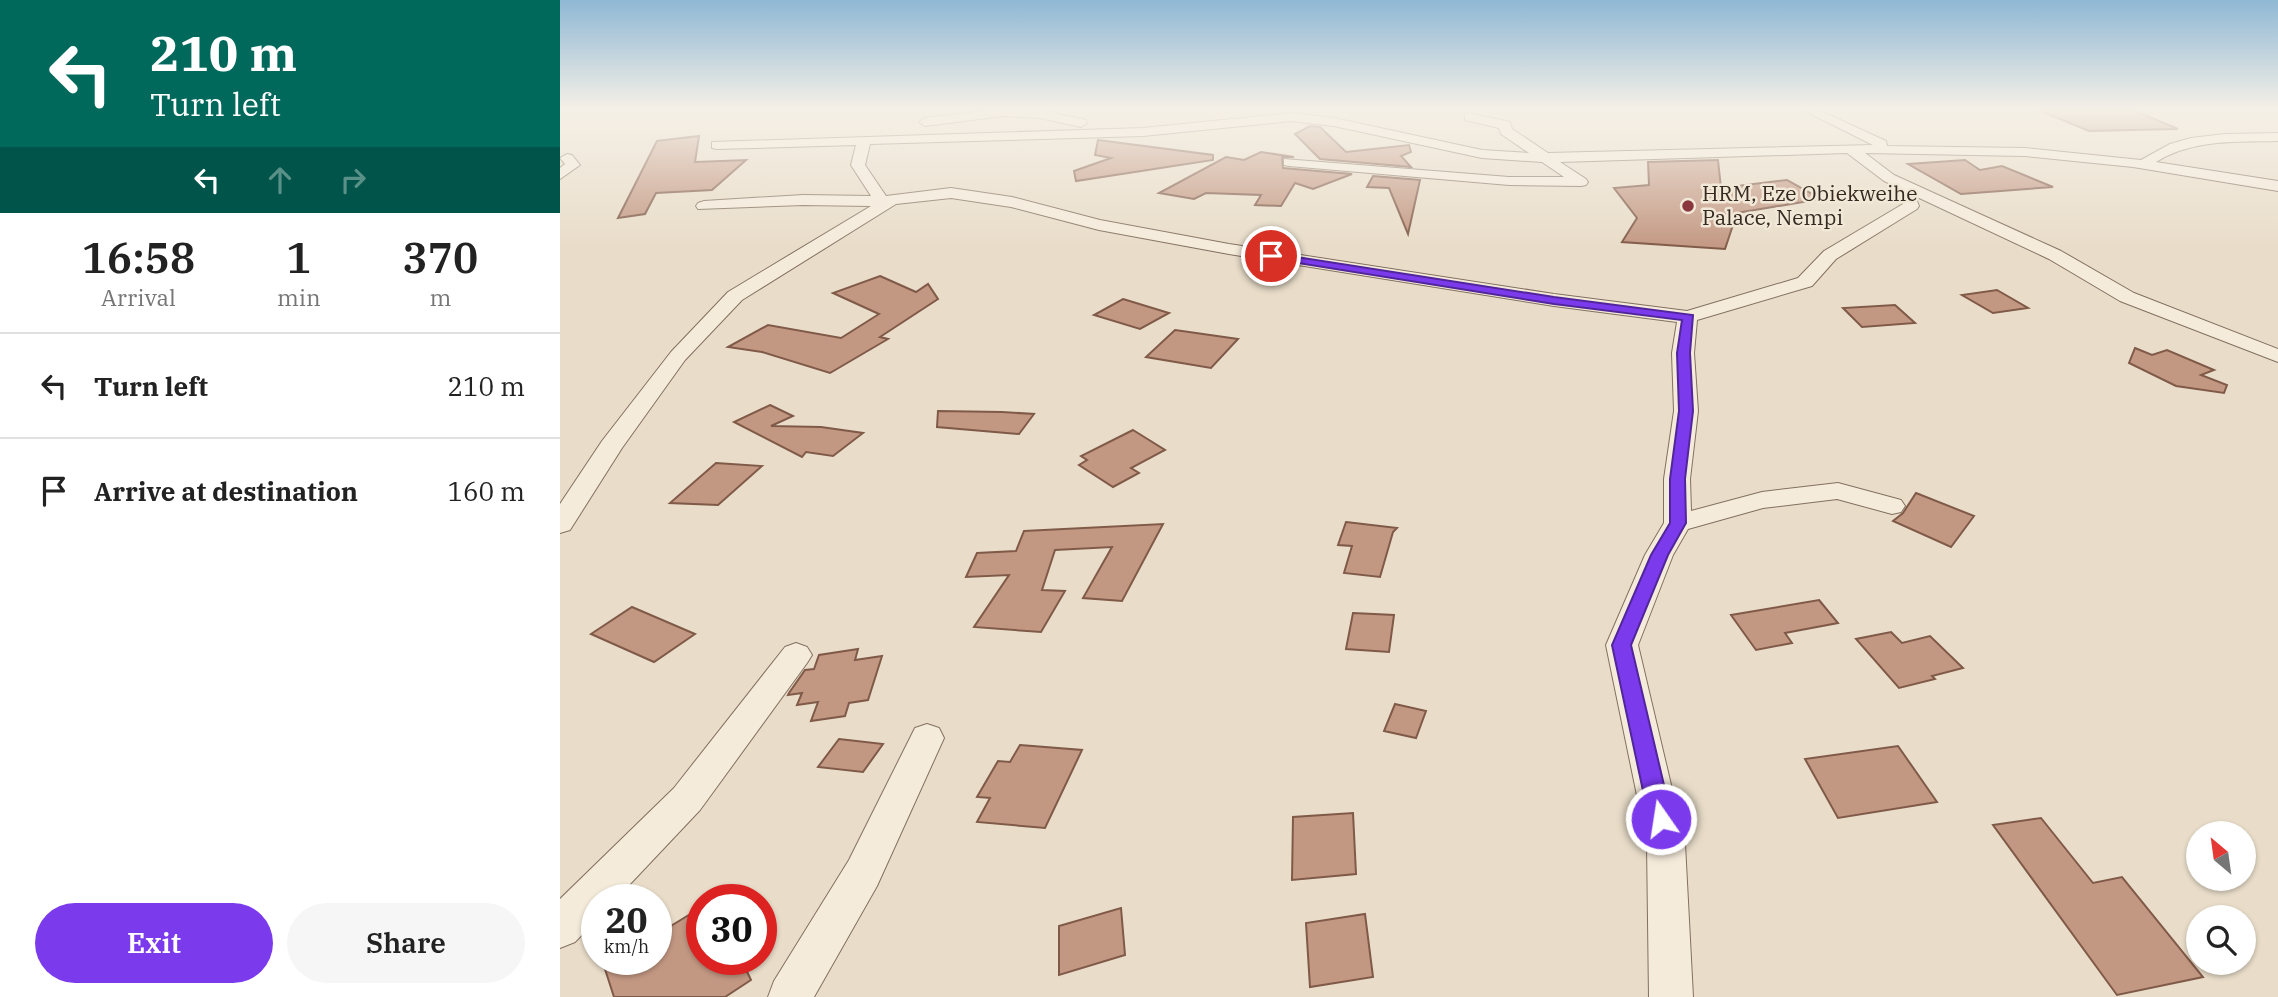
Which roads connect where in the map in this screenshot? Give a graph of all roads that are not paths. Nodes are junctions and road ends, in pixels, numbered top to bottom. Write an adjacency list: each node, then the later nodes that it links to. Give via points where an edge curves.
1 (861, 156): 15 (street, via 858,165)
2 (1507, 156): 9 (street)
3 (1544, 156): 9 (street)
4 (1631, 156): 9 (street)
5 (1859, 156): 13 (street)
6 (2060, 156): 11 (street)
7 (2155, 156): 11 (street)
8 (567, 158): 12 (street, via 573,165)
9 (1548, 158): 10 (street, via 1581,181 1509,181)
10 (1289, 162)
11 (2144, 164): 14 (street)
12 (560, 175)
13 (1904, 185): 17 (street, via 1911,206 1830,255 1805,282); 18 (street, via 2055,255 2127,297)
14 (2278, 186)
15 (887, 200): 16 (street); 17 (street, via 950,193 1012,202 1099,225 1229,249); 21 (street, via 735,296 678,356)
16 (704, 206)
17 (1688, 317): 20 (street)
18 (2278, 356)
19 (1892, 506): 20 (street, via 1838,491 1762,500)
20 (1678, 523): 26 (street, via 1659,555 1622,645 1666,844)
21 (560, 524)
22 (796, 655): 24 (street, via 687,799)
23 (927, 738): 25 (street, via 863,873)
24 (560, 928)
25 (790, 997)
26 (1671, 997)

